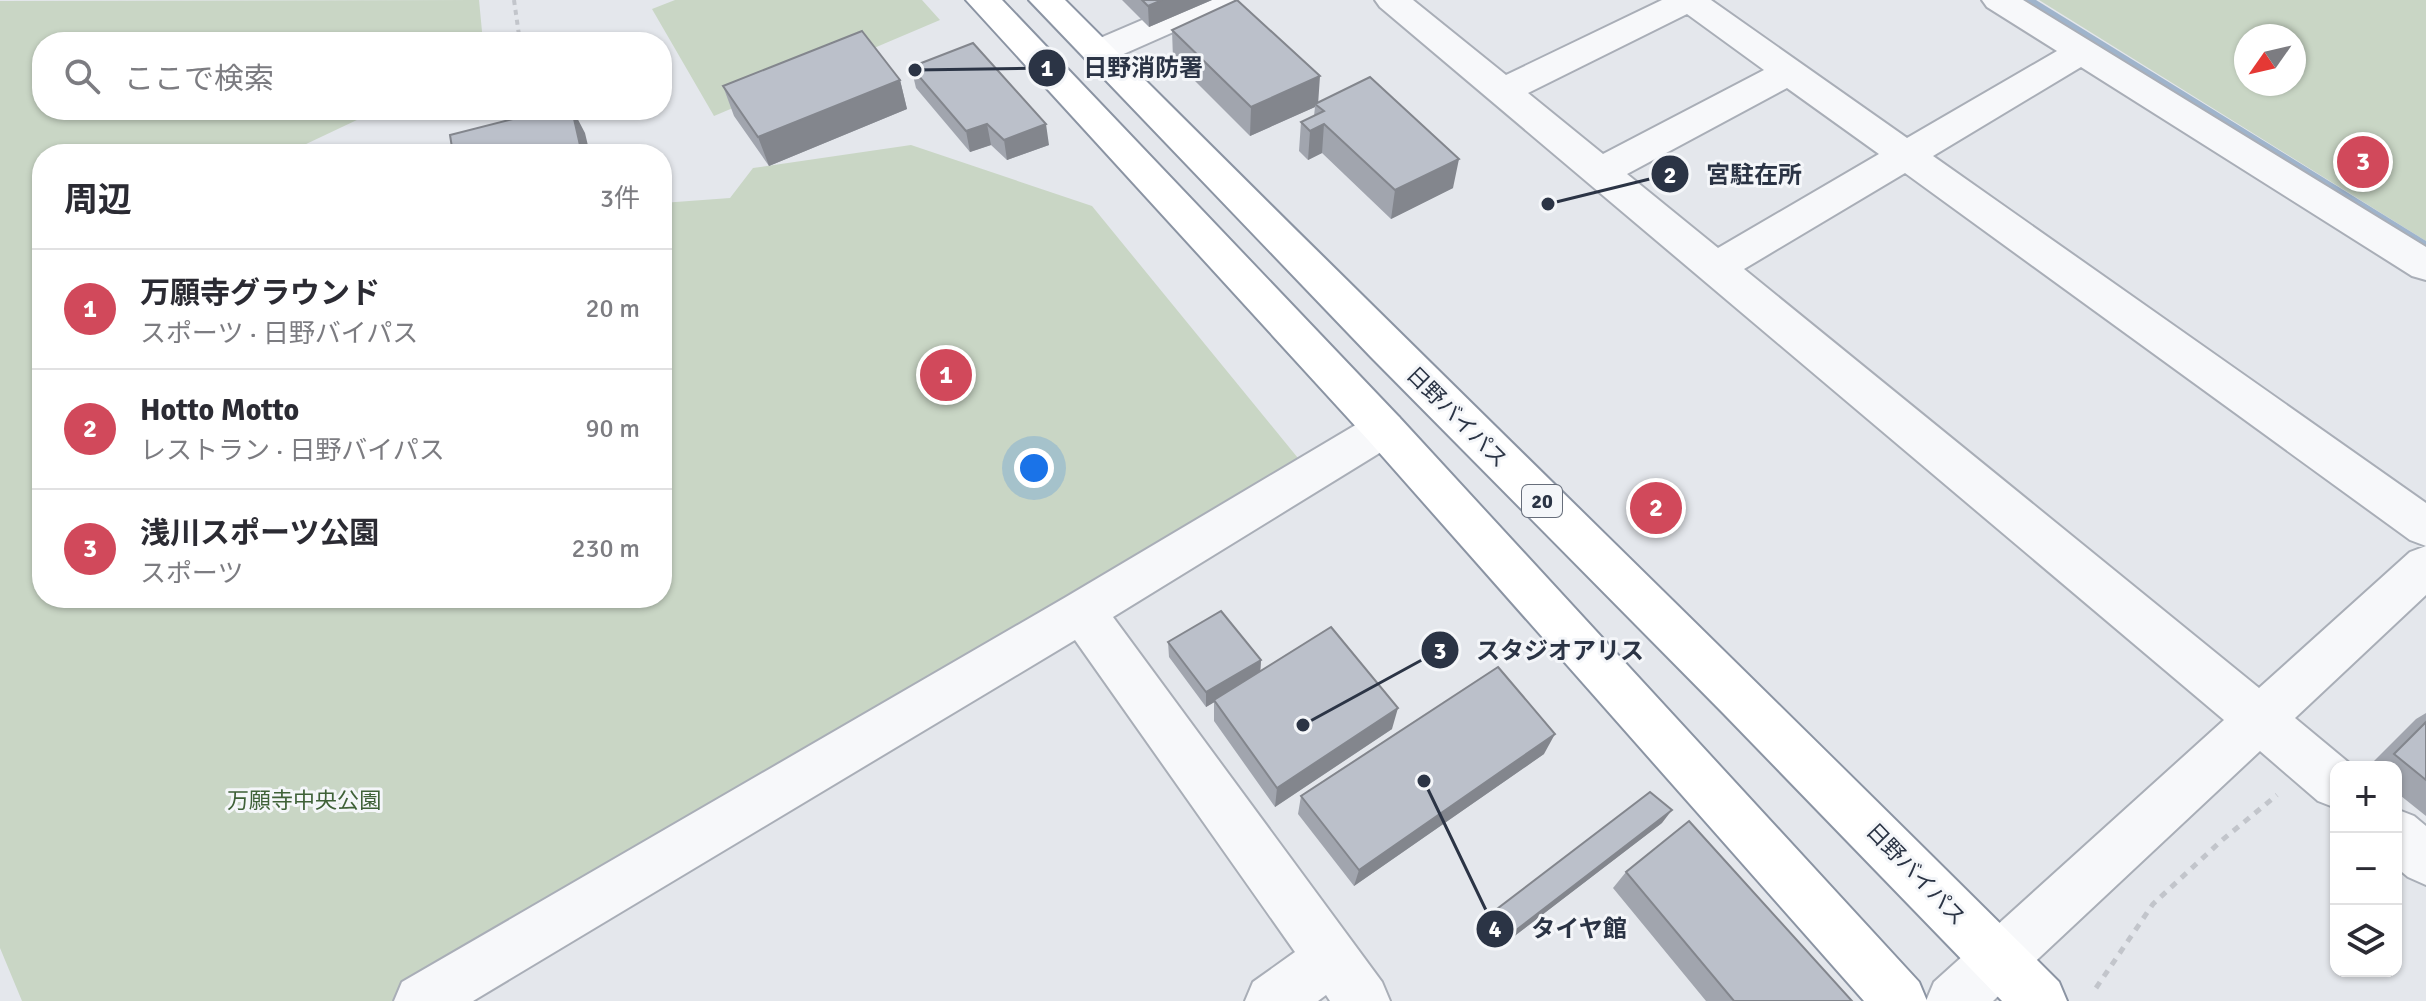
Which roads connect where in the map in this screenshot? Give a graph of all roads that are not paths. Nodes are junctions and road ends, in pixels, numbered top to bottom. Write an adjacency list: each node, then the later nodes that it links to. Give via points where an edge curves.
1 (983, 0): 14 (highway)
2 (1046, 0): 6 (highway, 日野バイパス / 20)
3 (1218, 0): 6 (street)
4 (1392, 0): 9 (street)
5 (1999, 0): 7 (street)
6 (1098, 52): 23 (highway, 日野バイパス / 20)
7 (2081, 52): 10 (street); 12 (street)
8 (1789, 72): 9 (street, via 1689,0); 10 (street); 11 (street)
9 (1501, 92): 11 (street)
10 (1906, 155): 13 (street); 15 (street)
11 (1598, 173): 13 (street)
12 (2426, 266)
13 (1716, 267): 18 (street)
14 (1384, 429): 17 (street); 27 (highway)
15 (2426, 527)
16 (2426, 566): 18 (street)
17 (1082, 612): 22 (street); 24 (street)
18 (2258, 720): 19 (street); 23 (street)
19 (2330, 779)
20 (2402, 839): 21 (street)
21 (2426, 859)
22 (1332, 958): 25 (street); 26 (street)
23 (1997, 958): 28 (street); 29 (highway, 日野バイパス / 20)
24 (421, 1001)
25 (1272, 1001)
26 (1363, 1001)
27 (1900, 1001)
28 (1953, 1001)
29 (2040, 1001)

